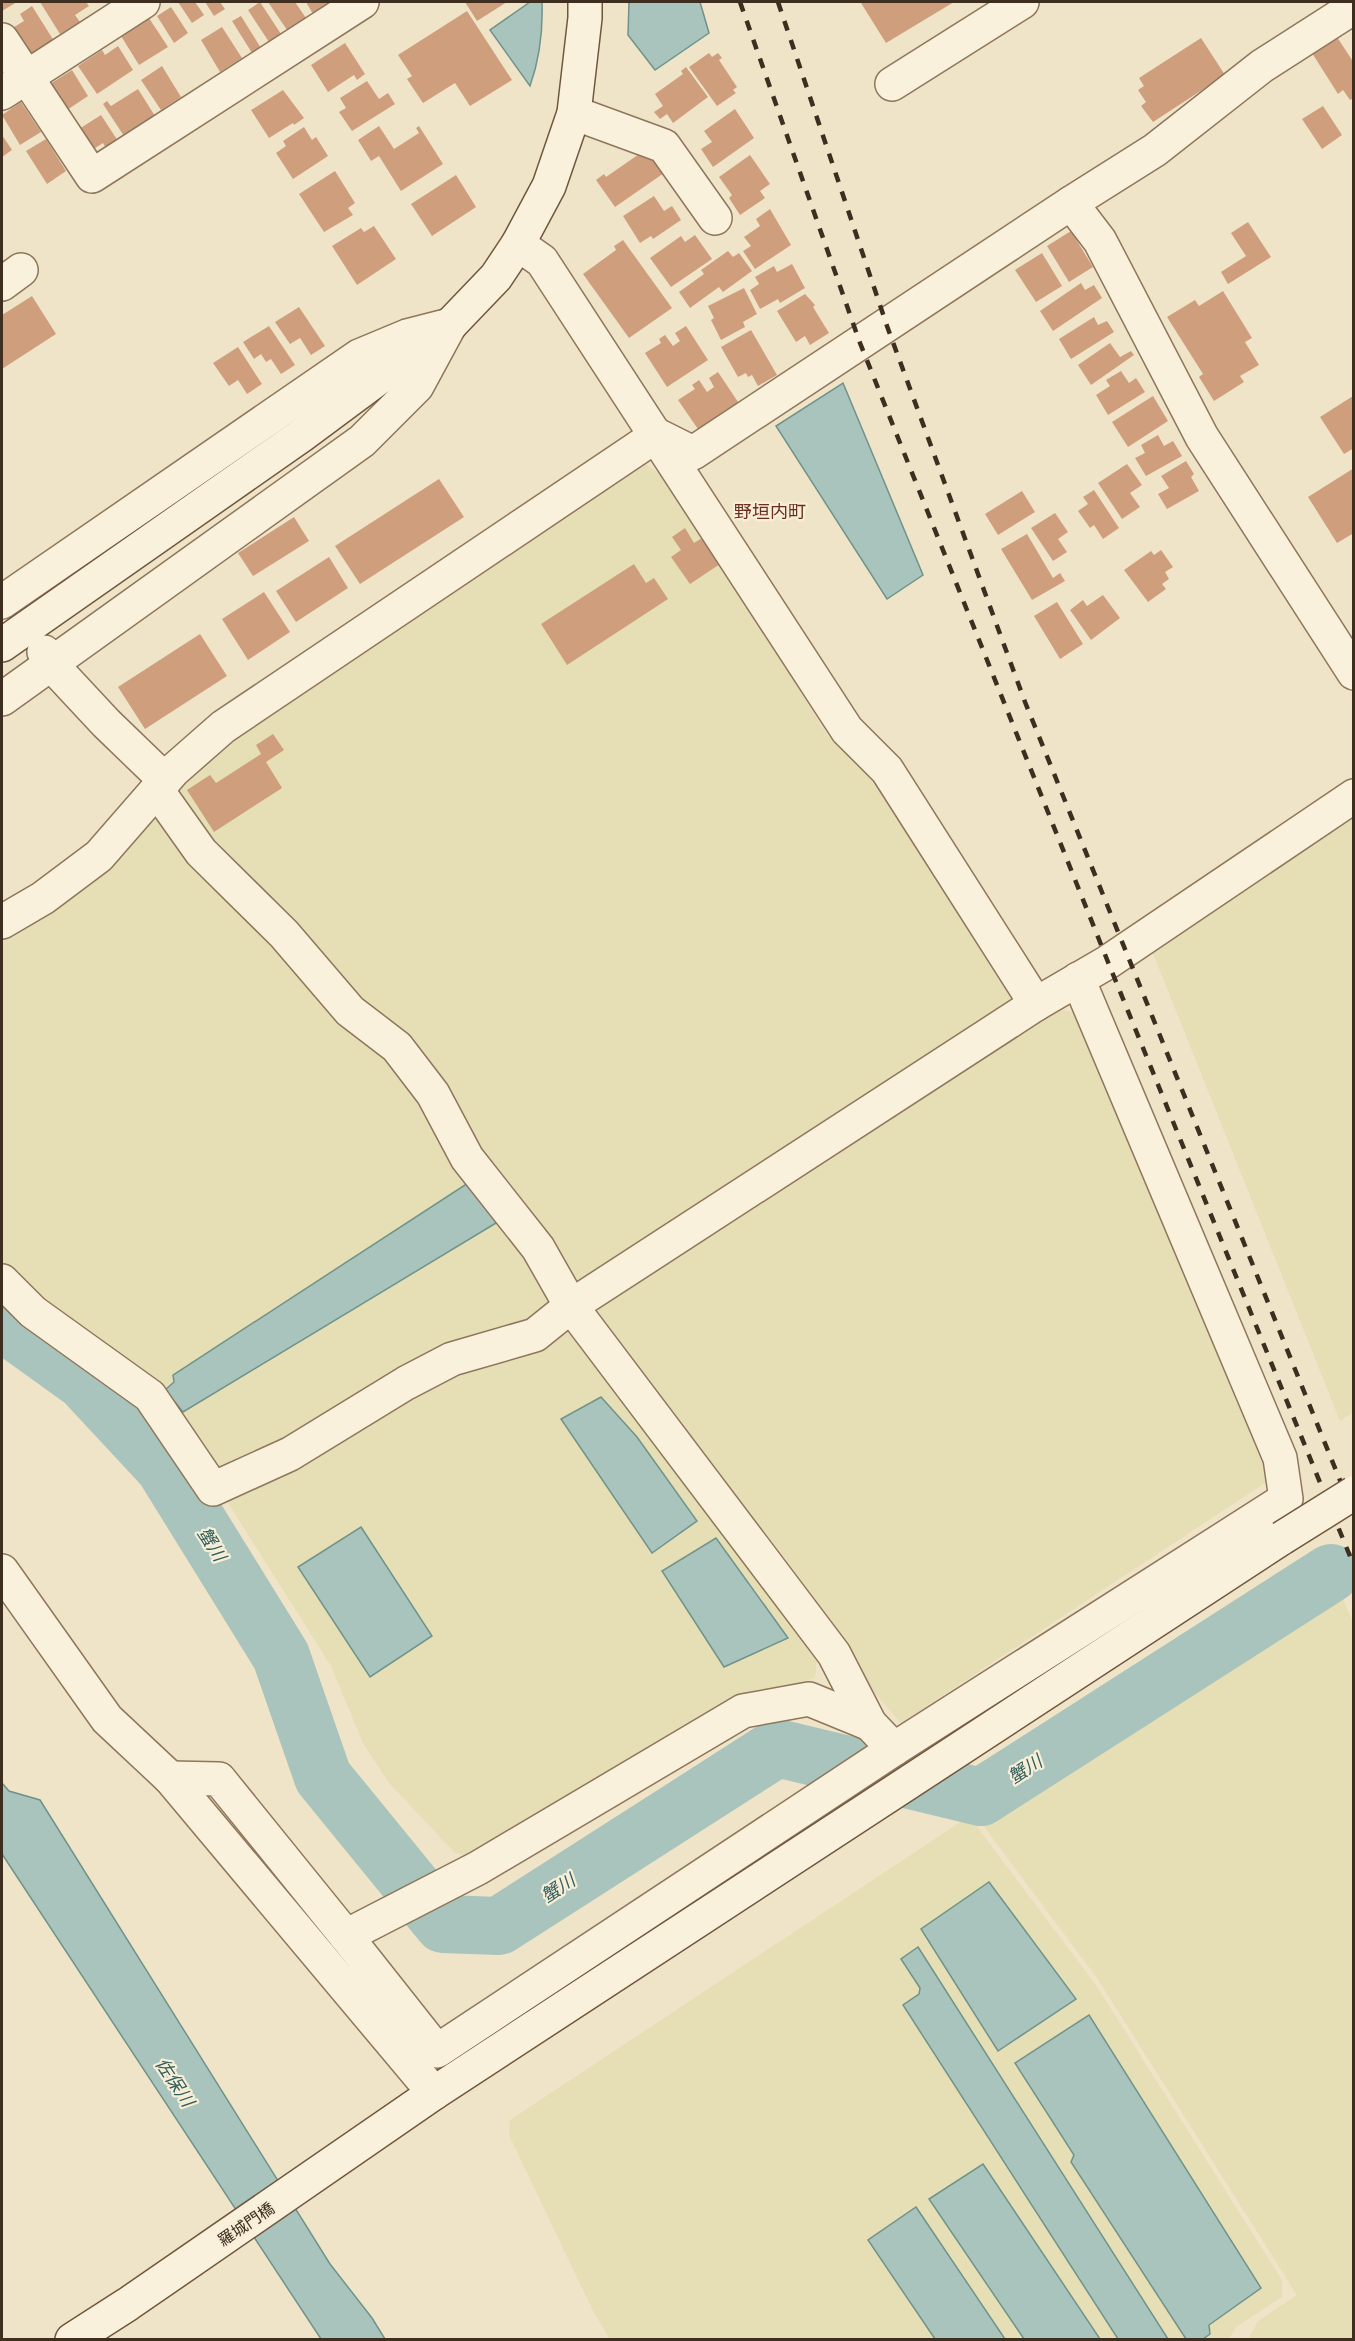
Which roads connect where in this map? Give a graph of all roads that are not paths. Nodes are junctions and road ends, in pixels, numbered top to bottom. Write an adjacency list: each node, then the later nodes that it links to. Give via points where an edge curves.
1 (143, 2): 8 (street)
2 (362, 2): 8 (street, via 92,176)
3 (585, 2): 9 (street)
4 (1022, 2): 7 (street)
5 (1353, 7): 10 (street, via 1262,66 1155,150)
6 (2, 40): 8 (street)
7 (892, 84)
8 (14, 85)
9 (574, 113): 11 (street, via 664,147); 12 (street, via 549,186)
10 (1071, 203): 14 (street, via 693,453); 18 (street, via 1100,241 1202,437)
11 (715, 218)
12 (518, 244): 13 (street, via 496,277); 14 (street, via 542,261)
13 (450, 326): 15 (street, via 407,336 359,356); 16 (street); 17 (street, via 417,386 362,441)
14 (657, 435): 20 (street, via 223,727); 24 (street, via 847,730 887,770)
15 (6, 597)
16 (2, 645)
17 (47, 658): 19 (street); 20 (street)
18 (1353, 673)
19 (2, 699)
20 (161, 785): 22 (street, via 99,856 43,898); 26 (street, via 201,852 284,934 350,1011 398,1047 433,1094 467,1158 538,1248)
21 (1353, 796): 23 (street)
22 (2, 922)
23 (1078, 979): 24 (street); 30 (street, via 1280,1458 1286,1499)
24 (1036, 1004): 26 (street)
25 (2, 1281): 26 (street, via 33,1312 150,1396 213,1489 290,1454 452,1359 534,1335)
26 (571, 1306): 29 (street, via 834,1654)
27 (1353, 1492): 33 (street, 羅城門橋, bridge)
28 (2, 1571): 31 (street, via 107,1719)
29 (870, 1724): 30 (street); 32 (street, via 808,1699 743,1711 478,1868)
30 (894, 1749): 32 (street, via 437,2051)
31 (170, 1778): 32 (street, via 219,1779); 33 (street)
32 (346, 1936)
33 (434, 2093): 34 (street, 羅城門橋)
34 (72, 2340)

